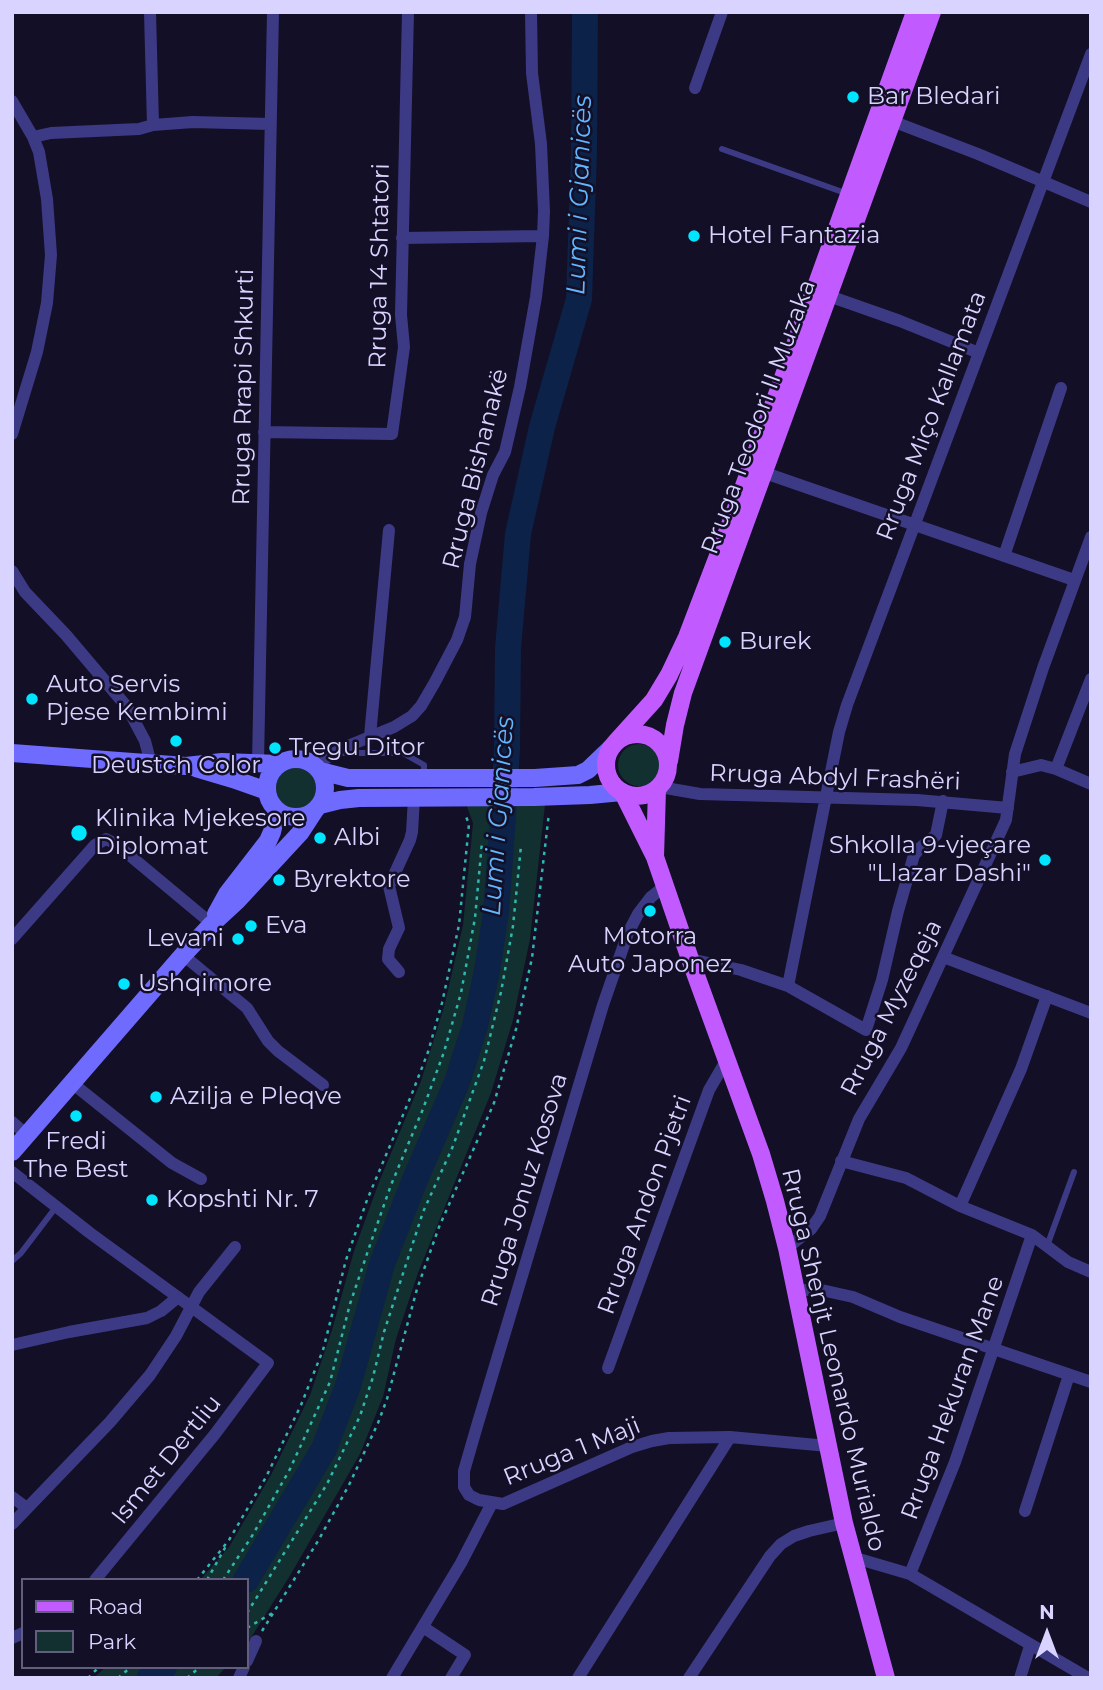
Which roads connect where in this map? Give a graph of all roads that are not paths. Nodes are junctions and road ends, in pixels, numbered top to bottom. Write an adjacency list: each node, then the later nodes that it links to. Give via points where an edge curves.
1 (150, 12): 13 (street)
2 (273, 12): 12 (street, Rruga Rrapi Shkurti)
3 (408, 12): 20 (street, Rruga 14 Shtatori)
4 (531, 12): 19 (street, Rruga Bishanakë)
5 (722, 12): 9 (street)
6 (915, 12): 17 (main road, Rruga Teodori II Muzaka)
7 (932, 12): 11 (main road, Rruga Teodori II Muzaka)
8 (1091, 54): 16 (street, Rruga Miço Kallamata)
9 (695, 88)
10 (12, 102): 14 (street)
11 (892, 121): 16 (street); 21 (main road, Rruga Teodori II Muzaka)
12 (270, 124): 13 (street); 24 (street, Rruga Rrapi Shkurti)
13 (153, 125): 14 (street)
14 (33, 136): 25 (street, via 47,199 51,255 37,352)
15 (722, 149): 17 (lane)
16 (1043, 182): 18 (street); 22 (street, Rruga Miço Kallamata)
17 (849, 195): 35 (main road, Rruga Teodori II Muzaka, via 687,637 654,700)
18 (1091, 202)
19 (543, 236): 20 (street); 34 (street, Rruga Bishanakë, via 520,387 505,452 481,513 462,628 421,706 407,721)
20 (402, 237): 24 (street, Rruga 14 Shtatori, via 404,347 392,434)
21 (829, 296): 22 (street); 26 (main road, Rruga Teodori II Muzaka)
22 (979, 353): 27 (street, Rruga Miço Kallamata)
23 (1061, 388): 30 (street)
24 (264, 432): 39 (street, Rruga Rrapi Shkurti)
25 (12, 435)
26 (765, 473): 27 (street); 38 (main road, Rruga Teodori II Muzaka, via 683,694)
27 (914, 525): 30 (street); 52 (street, Rruga Miço Kallamata, via 847,705)
28 (389, 530): 34 (street)
29 (1091, 537): 32 (street, Rruga Myzeqeja)
30 (1003, 556): 32 (street)
31 (12, 571): 40 (street, via 25,592 127,707)
32 (1074, 580): 45 (street, Rruga Myzeqeja, via 1015,754)
33 (1091, 679): 44 (street)
34 (370, 736): 37 (street, Rruga Bishanakë)
35 (614, 745): 38 (main road, via 630,734 648,736 658,741); 46 (main road, via 578,775); 50 (main road, via 606,770)
36 (12, 753): 40 (main road)
37 (333, 753): 43 (street, Rruga Bishanakë); 46 (lane, via 403,753 424,765)
38 (669, 761): 48 (main road)
39 (258, 762): 41 (main road); 42 (main road)
40 (151, 764): 42 (main road)
41 (280, 764): 43 (main road, via 298,759); 49 (main road, via 268,779)
42 (186, 766): 49 (main road)
43 (318, 768): 46 (main road, via 348,778); 54 (main road, via 326,784)
44 (1056, 769): 45 (street, via 1041,765); 47 (street)
45 (1013, 772): 55 (street, Rruga Myzeqeja)
46 (424, 779)
47 (1091, 783)
48 (659, 788): 50 (main road, via 641,796); 52 (street, Rruga Abdyl Frashëri, via 700,794); 57 (main road, Rruga Shenjt Leonardo Murialdo)
49 (267, 791): 56 (main road)
50 (622, 792): 51 (main road); 57 (main road, Rruga Shenjt Leonardo Murialdo)
51 (414, 798): 54 (main road, via 340,800); 64 (street, via 410,840 389,886 399,928 388,959)
52 (827, 798): 53 (street, Rruga Abdyl Frashëri); 65 (street, Rruga Miço Kallamata)
53 (943, 801): 55 (street, Rruga Abdyl Frashëri); 65 (street, via 936,835 914,855 866,1030)
54 (318, 808): 56 (main road, via 296,818); 59 (main road, via 300,833)
55 (1008, 808): 62 (street, Rruga Myzeqeja)
56 (277, 810): 59 (main road, via 268,841 227,894)
57 (655, 857): 58 (main road, Rruga Shenjt Leonardo Murialdo)
58 (665, 886): 63 (main road, Rruga Shenjt Leonardo Murialdo); 97 (street, Rruga Jonuz Kosova, via 638,914 619,958 467,1460 466,1490 474,1498)
59 (212, 924): 60 (street, via 106,839 95,845); 61 (main road)
60 (12, 939)
61 (183, 955): 69 (main road); 70 (street, via 247,1008 278,1051)
62 (943, 957): 66 (street); 74 (street, Rruga Myzeqeja)
63 (690, 959): 65 (street); 68 (main road, Rruga Shenjt Leonardo Murialdo)
64 (399, 972)
65 (788, 986)
66 (1047, 996): 67 (street); 78 (street, via 1021,1069)
67 (1091, 1013)
68 (727, 1059): 83 (main road, Rruga Shenjt Leonardo Murialdo, via 761,1154); 91 (street, Rruga Andon Pjetri, via 709,1090)
69 (72, 1083): 72 (main road); 77 (street, via 173,1163)
70 (323, 1086)
71 (12, 1122): 72 (street)
72 (27, 1135): 73 (main road)
73 (12, 1152)
74 (841, 1161): 78 (street, via 906,1178); 83 (street, Rruga Myzeqeja, via 820,1216)
75 (12, 1172): 79 (street)
76 (1074, 1172): 81 (lane)
77 (201, 1179)
78 (960, 1206): 80 (street)
79 (56, 1207): 84 (lane); 87 (street)
80 (1032, 1236): 81 (street); 90 (street, Rruga Hekuran Mane)
81 (1046, 1246): 85 (street)
82 (235, 1247): 88 (street)
83 (787, 1248): 86 (main road, Rruga Shenjt Leonardo Murialdo)
84 (12, 1261)
85 (1091, 1272)
86 (796, 1291): 90 (street, via 817,1289 853,1297); 95 (main road, Rruga Shenjt Leonardo Murialdo)
87 (178, 1297): 88 (street); 89 (street, via 147,1318)
88 (192, 1306): 98 (street, via 132,1397); 104 (street, Ismet Dertliu, via 268,1363)
89 (12, 1345)
90 (995, 1349): 92 (street); 103 (street, Rruga Hekuran Mane)
91 (608, 1368)
92 (1069, 1374): 93 (street); 99 (street)
93 (1091, 1382)
94 (730, 1437): 95 (street, Rruga 1 Maji); 97 (street, Rruga 1 Maji, via 678,1437 645,1443 503,1504); 111 (street)
95 (828, 1446): 100 (main road, Rruga Shenjt Leonardo Murialdo)
96 (12, 1497): 98 (street)
97 (492, 1503): 105 (street, Rruga 1 Maji)
98 (27, 1508): 101 (street)
99 (1025, 1511)
100 (844, 1523): 102 (main road, Rruga Shenjt Leonardo Murialdo); 112 (street, via 781,1544)
101 (12, 1524)
102 (852, 1557): 103 (street); 113 (main road, Rruga Shenjt Leonardo Murialdo)
103 (910, 1574): 107 (street)
104 (97, 1578)
105 (423, 1627): 109 (street, Rruga 1 Maji); 110 (street, via 465,1656)
106 (256, 1641): 108 (street)
107 (1030, 1646): 114 (street); 115 (street)
108 (248, 1659)
109 (392, 1678)
110 (451, 1678)
111 (578, 1678)
112 (689, 1678)
113 (886, 1678)
114 (1020, 1678)
115 (1087, 1678)

